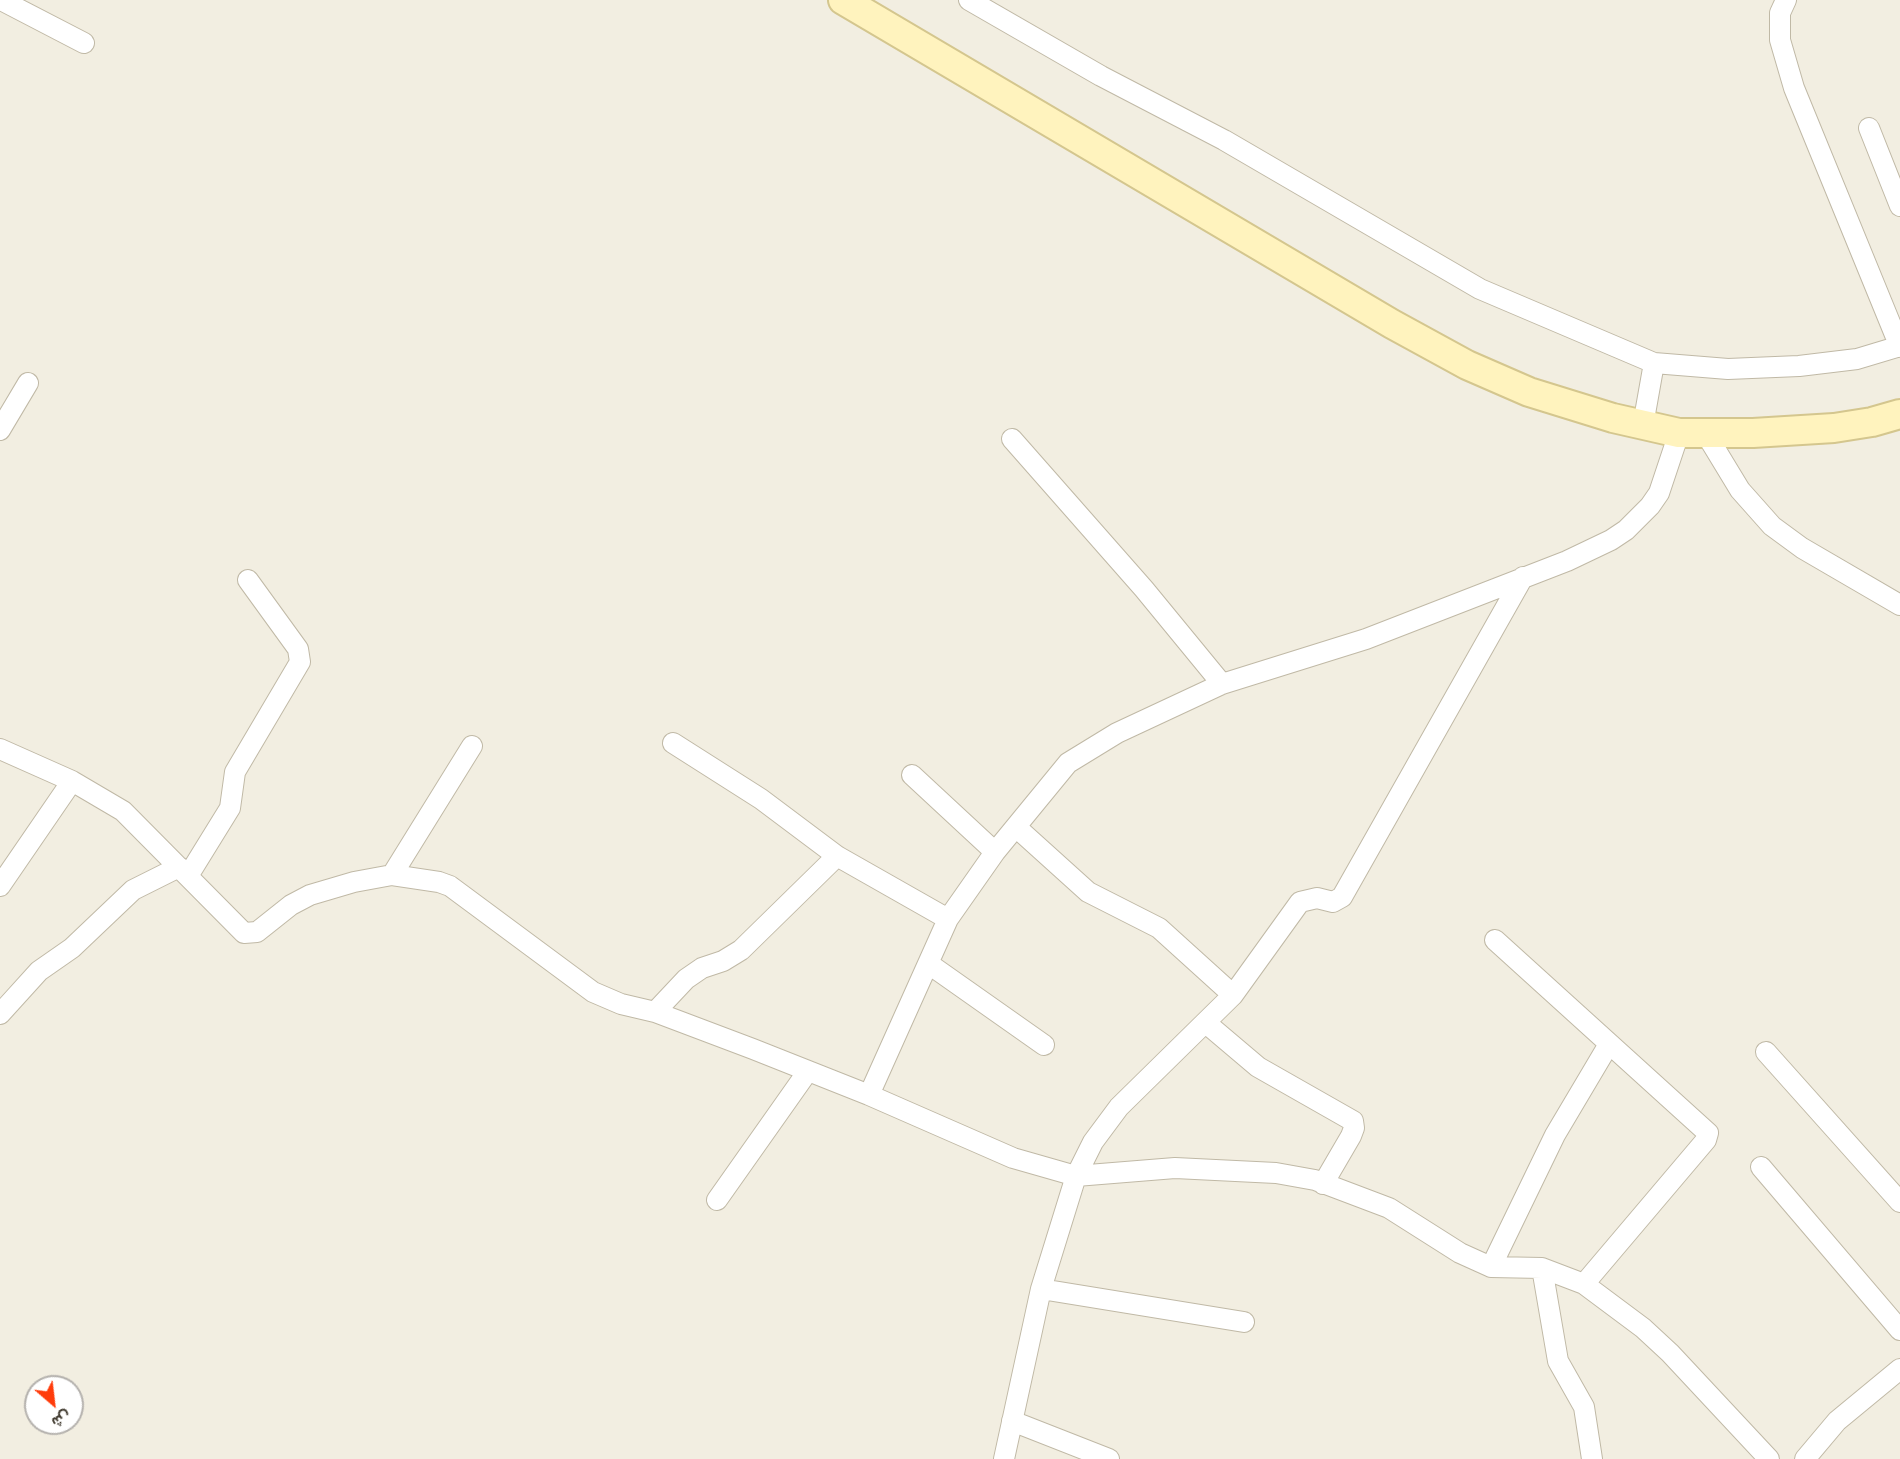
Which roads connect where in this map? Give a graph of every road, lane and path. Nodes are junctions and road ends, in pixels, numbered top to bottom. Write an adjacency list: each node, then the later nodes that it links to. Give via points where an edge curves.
1 (1, 0): 5 (street)
2 (843, 0): 11 (street, via 1467,365 1559,402)
3 (969, 0): 9 (street, via 1101,76 1224,140 1480,289)
4 (1786, 0): 8 (street, via 1780,13 1780,40 1794,88)
5 (84, 43)
6 (1869, 128): 7 (street)
7 (1900, 206)
8 (1900, 347): 9 (street, via 1857,359 1799,366)
9 (1652, 371): 11 (street)
10 (28, 383): 13 (street)
11 (1644, 413): 14 (street)
12 (1900, 414): 14 (street, via 1834,428)
13 (0, 430)
14 (1692, 434): 16 (street, via 1659,493 1638,520 1587,552); 18 (street, via 1772,526)
15 (1012, 439): 19 (street)
16 (1523, 577): 19 (street, via 1366,639); 34 (street, via 1342,897 1333,902 1317,898 1300,902)
17 (248, 580): 28 (street, via 298,649 300,662 235,772 230,808)
18 (1900, 605)
19 (1222, 684): 25 (street, via 1085,751 1056,776)
20 (673, 743): 27 (street, via 761,799)
21 (472, 746): 29 (street)
22 (0, 749): 24 (street)
23 (912, 775): 26 (street)
24 (72, 782): 28 (street, via 135,820); 30 (street)
25 (1016, 827): 26 (street); 34 (street, via 1088,892 1159,928)
26 (995, 852): 31 (street)
27 (837, 856): 31 (street); 35 (street, via 741,950 702,968)
28 (183, 872): 29 (street, via 237,929 249,934 310,895); 36 (street, via 133,890 77,944 39,971)
29 (392, 875): 35 (street, via 424,878 450,886 593,992)
30 (0, 885)
31 (948, 919): 33 (street)
32 (1495, 940): 38 (street)
33 (929, 964): 39 (street); 42 (street)
34 (1233, 995): 37 (street)
35 (656, 1012): 41 (street)
36 (0, 1014)
37 (1206, 1023): 44 (street, via 1109,1118); 45 (street, via 1258,1067 1353,1121 1351,1136)
38 (1609, 1044): 48 (street, via 1555,1135); 50 (street, via 1708,1135)
39 (1044, 1046)
40 (1766, 1052): 47 (street)
41 (808, 1071): 42 (street); 46 (street)
42 (869, 1095): 44 (street, via 1013,1158)
43 (1761, 1167): 53 (street)
44 (1076, 1176): 45 (street, via 1175,1168 1276,1173); 51 (street)
45 (1323, 1184): 48 (street, via 1389,1208 1460,1253)
46 (717, 1200)
47 (1900, 1202)
48 (1491, 1267): 49 (street)
49 (1542, 1268): 50 (street); 59 (street, via 1558,1361 1584,1407)
50 (1584, 1284): 60 (street, via 1670,1353)
51 (1041, 1289): 52 (street); 55 (street)
52 (1244, 1322)
53 (1900, 1330)
54 (1900, 1369): 56 (street, via 1837,1421)
55 (1012, 1421): 57 (street); 58 (street)
56 (1811, 1457)
57 (1004, 1459)
58 (1109, 1459)
59 (1592, 1459)
60 (1769, 1459)

